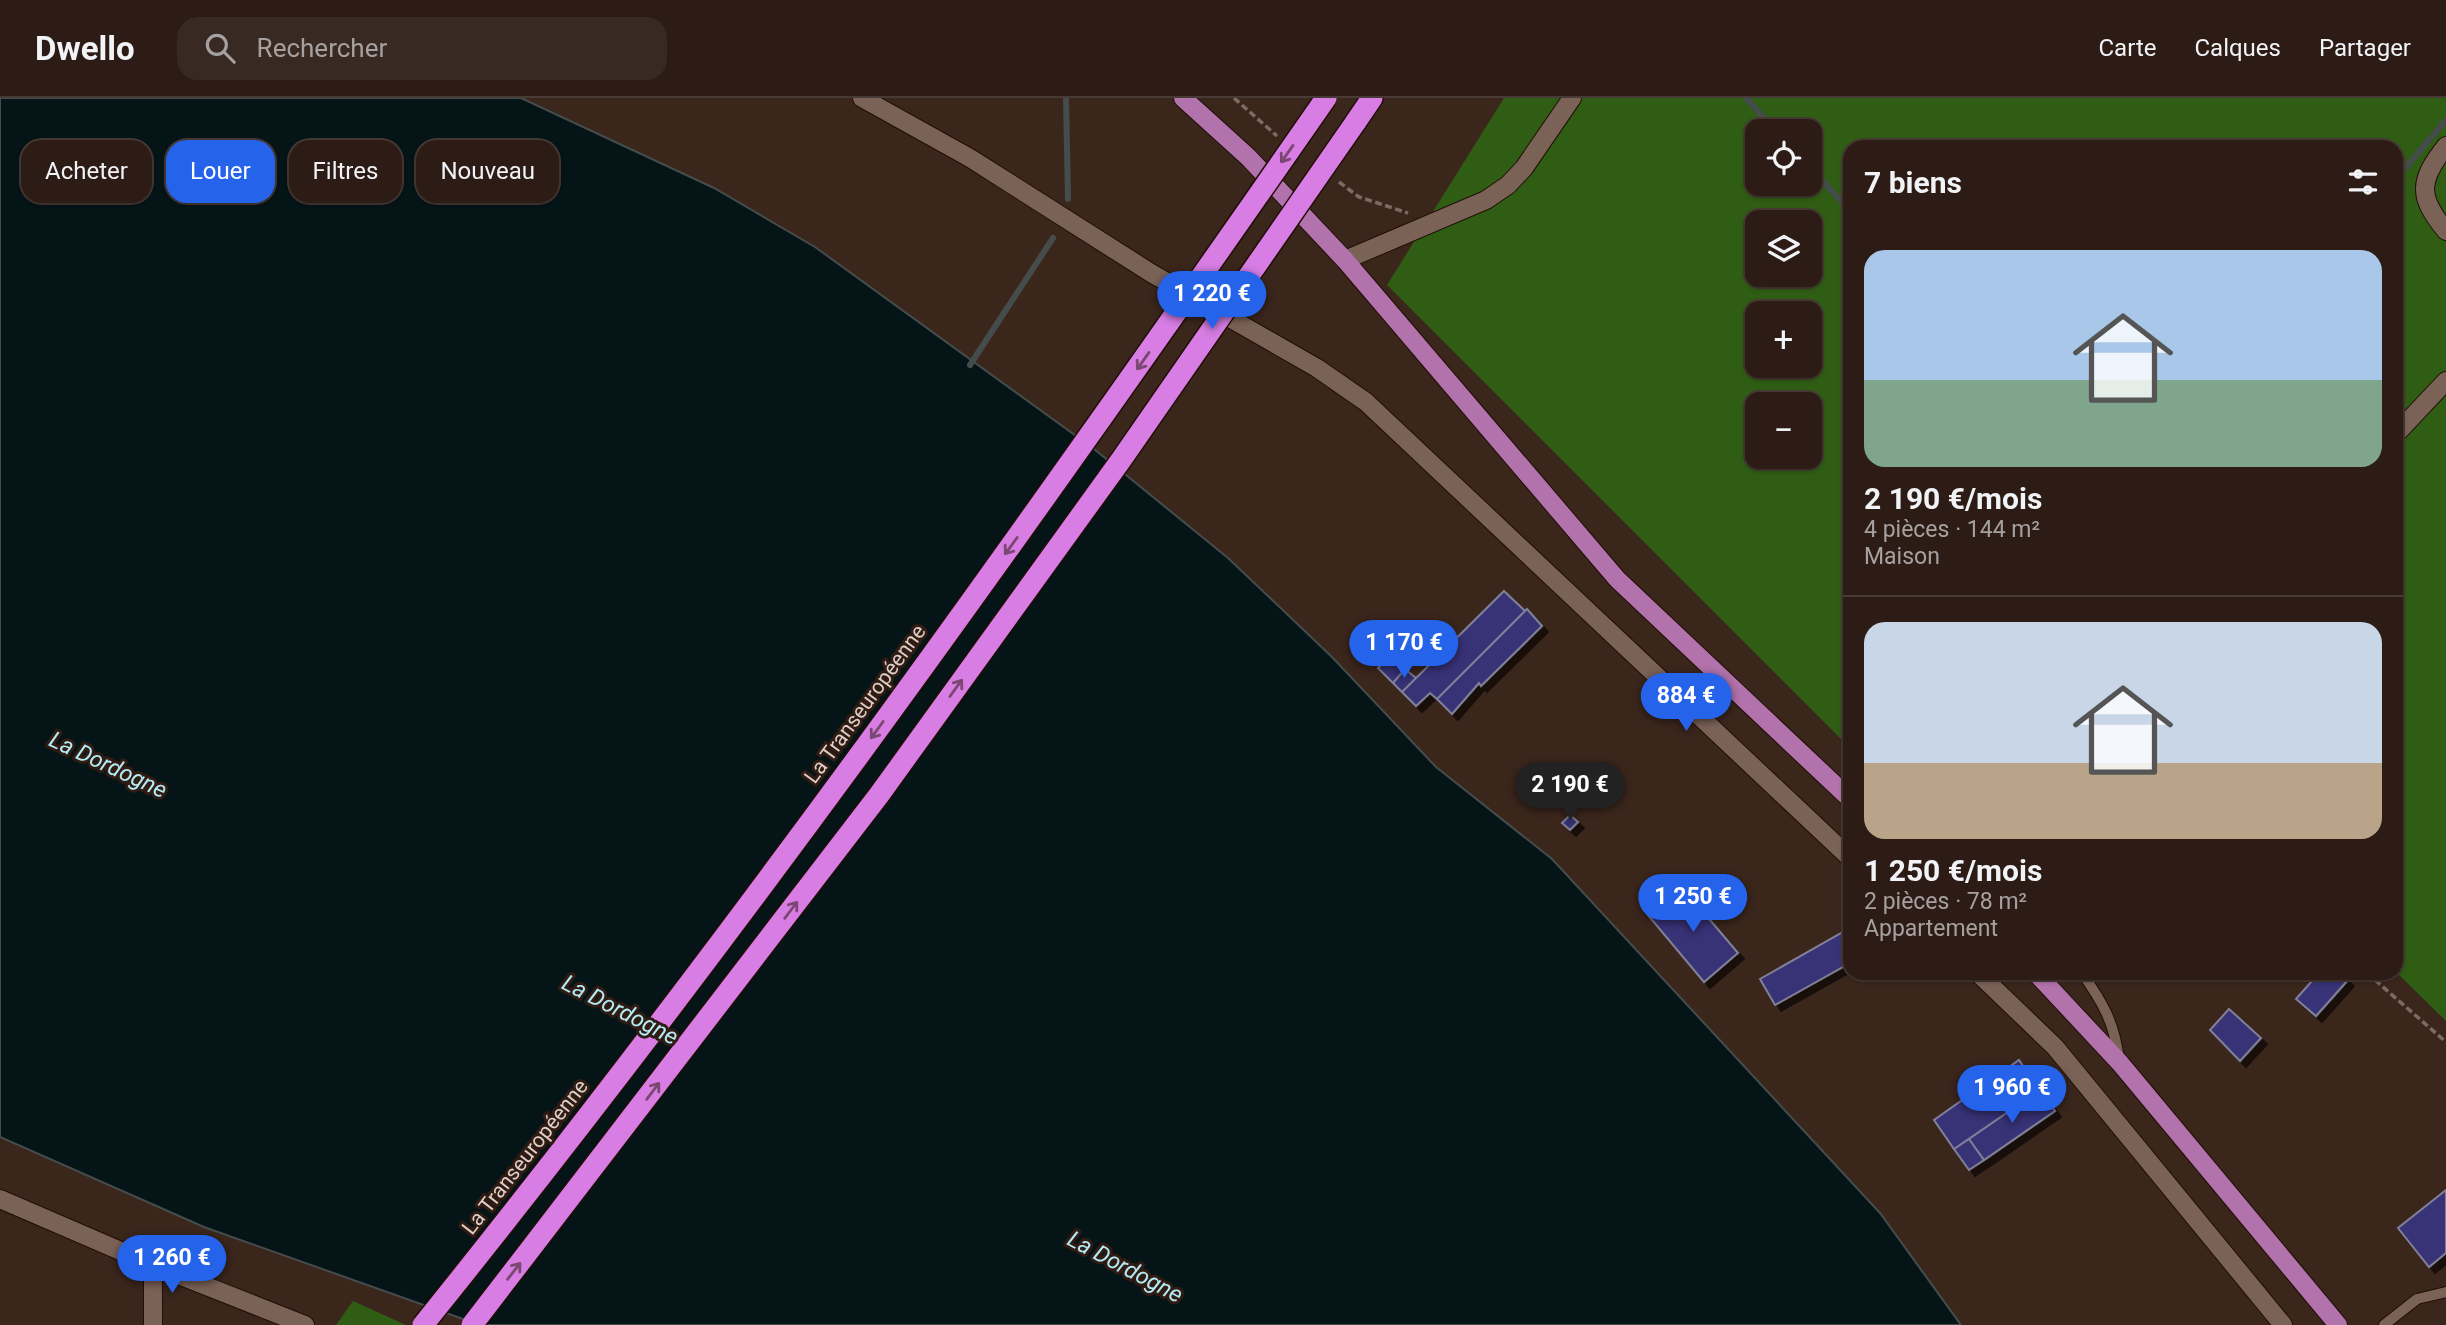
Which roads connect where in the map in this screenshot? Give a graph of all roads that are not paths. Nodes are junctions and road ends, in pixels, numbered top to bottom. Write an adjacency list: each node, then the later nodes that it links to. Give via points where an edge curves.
1 (862, 98): 12 (street, via 970,158 1366,402)
2 (1183, 98): 8 (main road, via 1248,157)
3 (1326, 98): 22 (highway, La Transeuropéenne, one-way to 22, bridge, via 1090,438 848,771 546,1172)
4 (1371, 98): 23 (highway, one-way to 4, bridge, via 879,795 1121,460)
5 (1572, 98): 8 (street, via 1508,185 1486,200)
6 (2446, 146): 7 (street, via 2430,167 2423,190 2430,211)
7 (2446, 231)
8 (1345, 260): 11 (main road, via 1617,579)
9 (2446, 381): 10 (street)
10 (2403, 427)
11 (1843, 793)
12 (1843, 851)
13 (1985, 980): 24 (street, via 2055,1047)
14 (2043, 980): 16 (main road)
15 (2087, 980): 16 (lane, via 2115,1030)
16 (2120, 1063): 25 (main road)
17 (0, 1199): 18 (street)
18 (153, 1265): 20 (street); 21 (street)
19 (2446, 1292): 26 (lane, via 2417,1299)
20 (153, 1325)
21 (305, 1325)
22 (423, 1325)
23 (472, 1325)
24 (2283, 1325)
25 (2338, 1325)
26 (2384, 1325)

